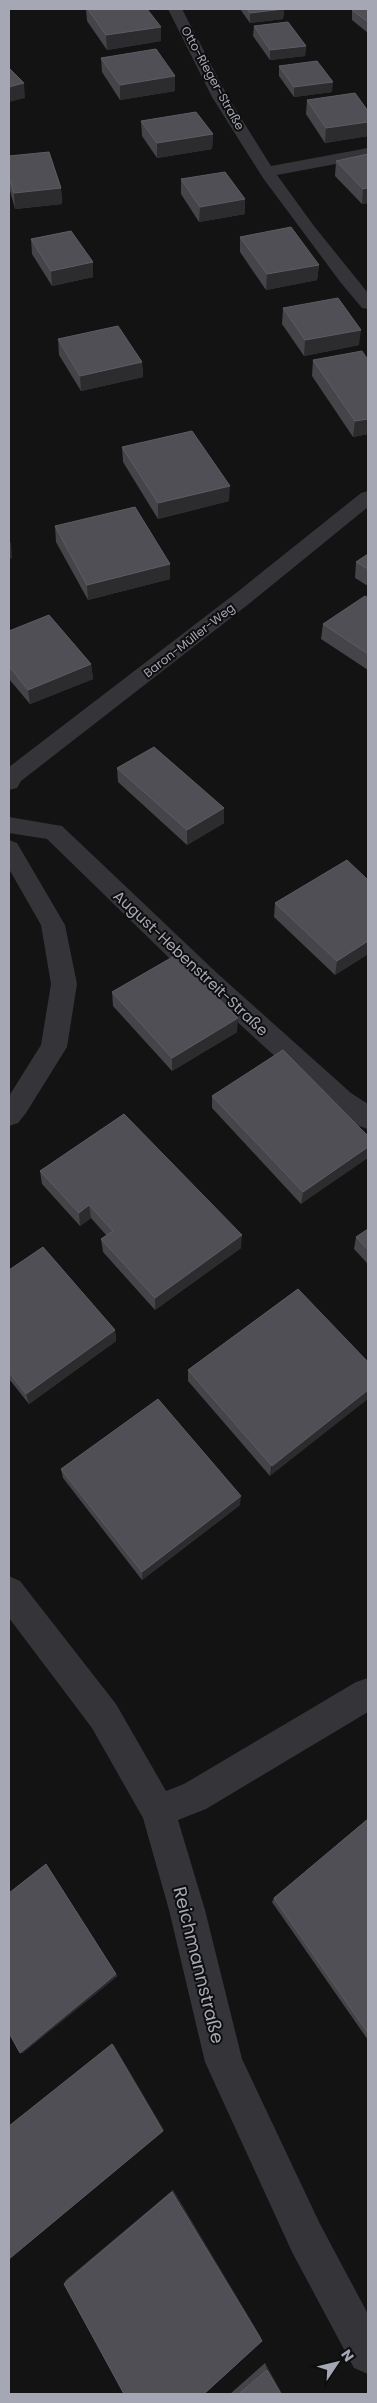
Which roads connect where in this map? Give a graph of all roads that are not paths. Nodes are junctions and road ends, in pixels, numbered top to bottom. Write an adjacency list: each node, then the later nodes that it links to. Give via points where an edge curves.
1 (175, 9): 3 (street, Otto-Rieger-Straße, via 220,96)
2 (368, 153): 3 (street)
3 (267, 172): 4 (street, Otto-Rieger-Straße, via 335,265)
4 (368, 304)
5 (368, 497): 6 (street, Baron-Müller-Weg, via 11,777)
6 (9, 782)
7 (9, 824): 10 (street, August-Hebenstreit-Straße, via 54,832 209,982 342,1102)
8 (9, 849): 9 (street, via 53,925 64,984 54,1047)
9 (9, 1115)
10 (368, 1118)
11 (9, 1592): 13 (street, Reichmannstraße, via 104,1716)
12 (368, 1694): 13 (street, via 194,1797)
13 (158, 1811): 14 (street, Reichmannstraße, via 224,2062 306,2238)
14 (368, 2354)

